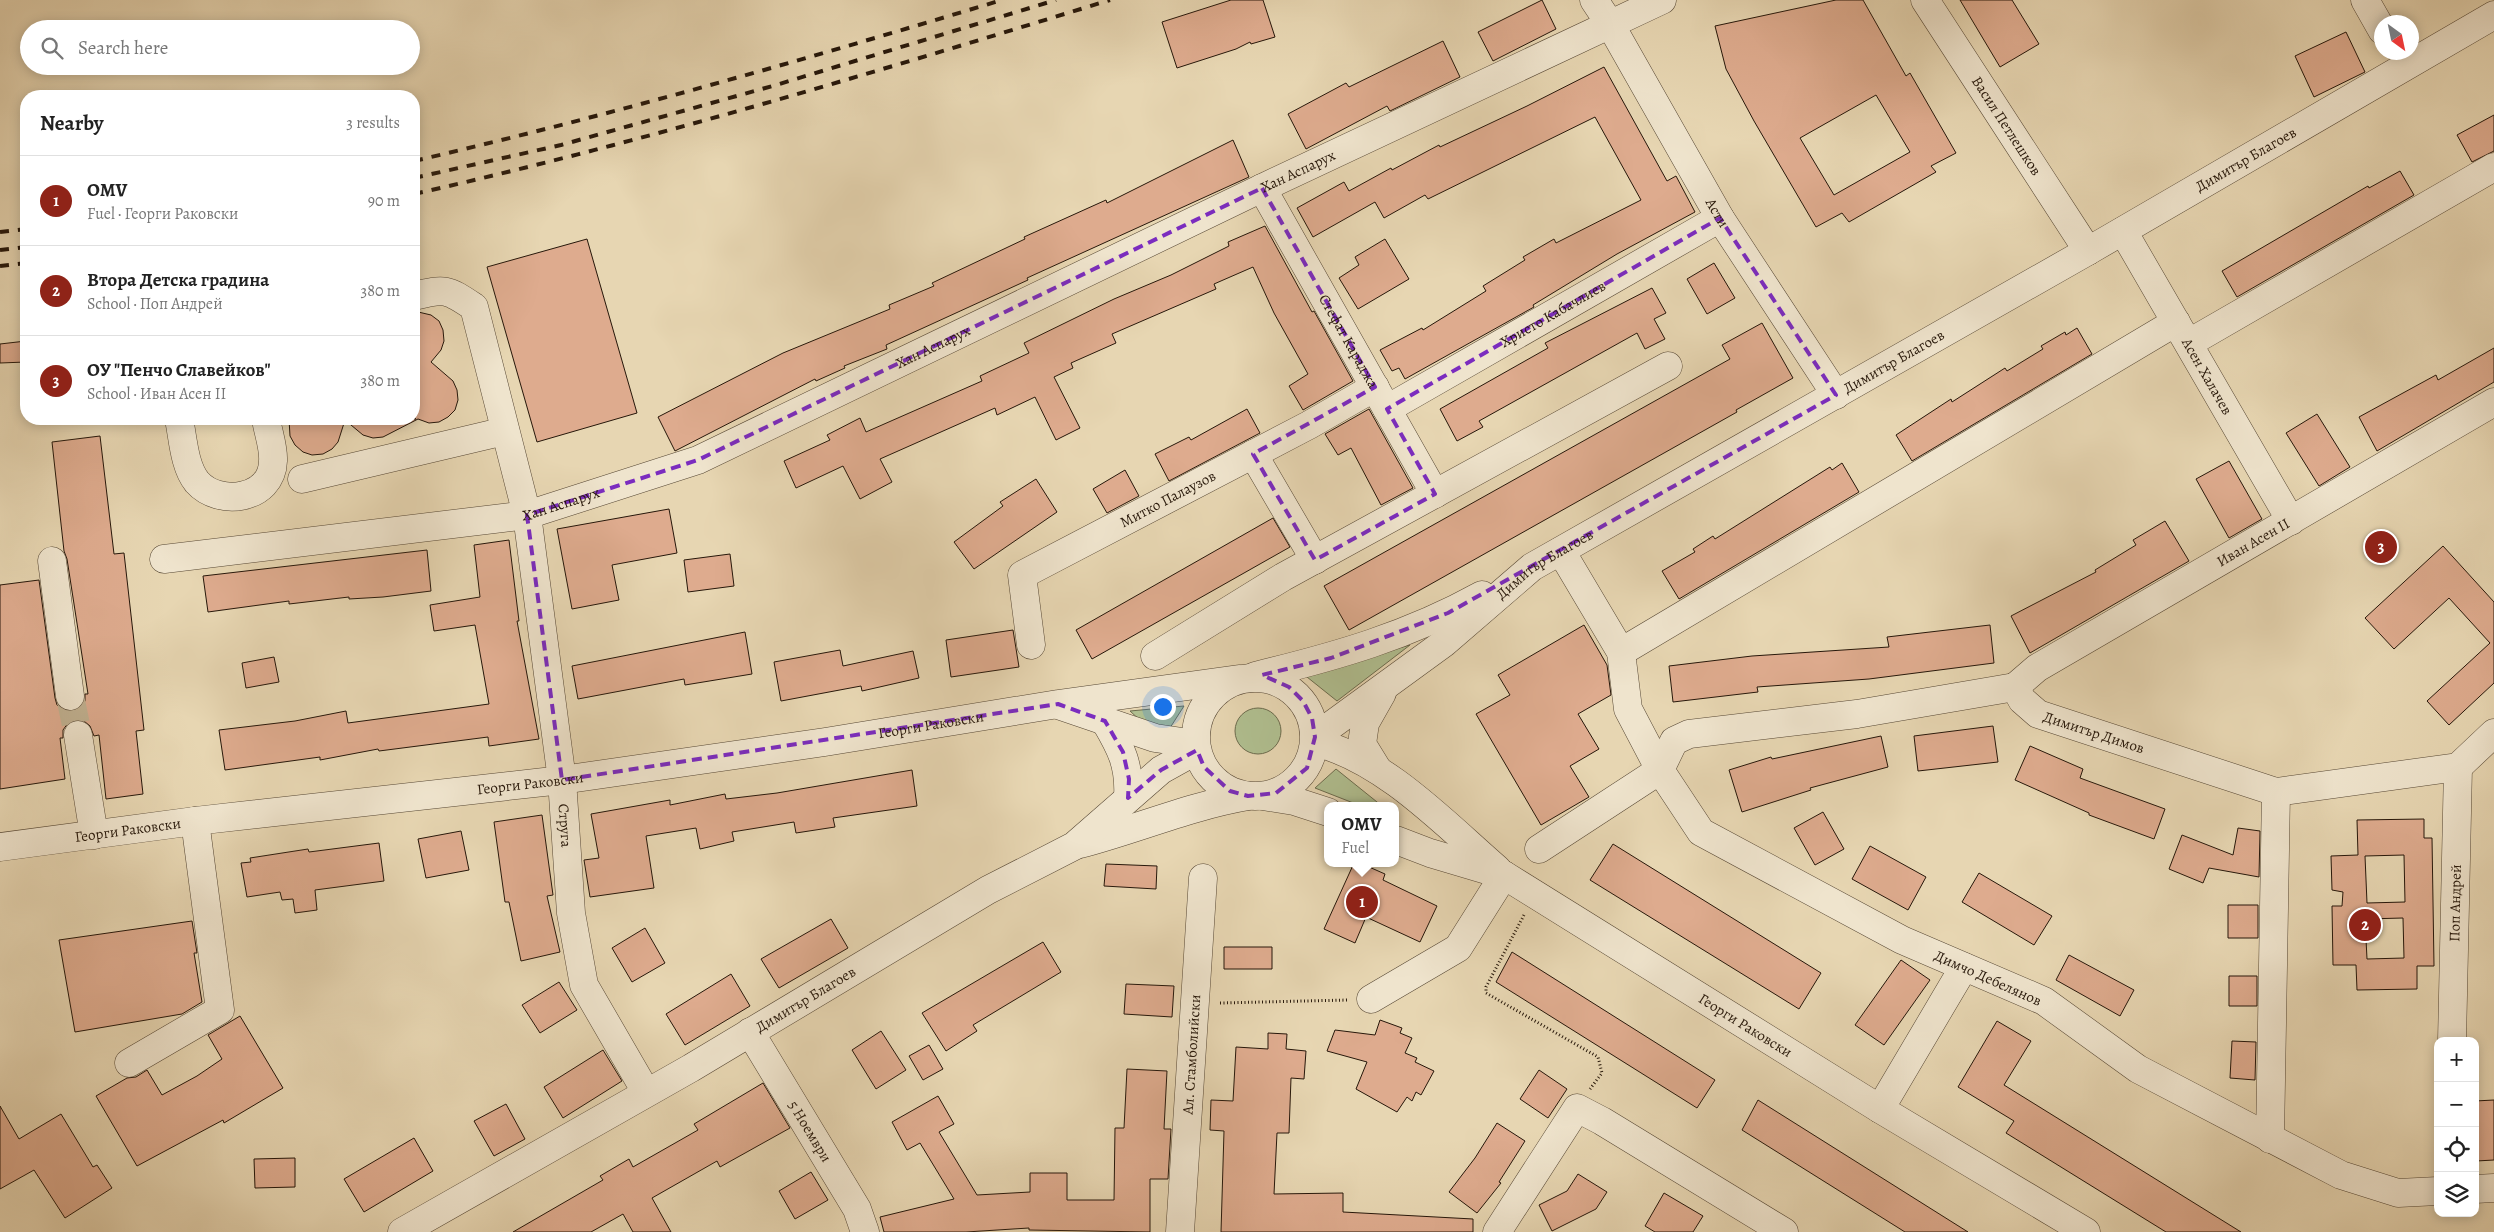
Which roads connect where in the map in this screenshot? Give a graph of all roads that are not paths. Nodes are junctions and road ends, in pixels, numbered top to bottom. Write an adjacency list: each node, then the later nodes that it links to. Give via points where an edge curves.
1 (1594, 0): 7 (street, Асти)
2 (1662, 0): 7 (street, Хан Аспарух)
3 (1925, 0): 13 (street, Васил Петлешков)
4 (2366, 0): 5 (street)
5 (2374, 15)
6 (2494, 15): 8 (street, Димитър Благоев)
7 (1610, 24): 10 (street, Хан Аспарух); 11 (street, Асти)
8 (2397, 61): 12 (street, Димитър Благоев)
9 (2494, 167): 15 (street)
10 (1262, 188): 18 (street, Стефат Караджа); 26 (street, Хан Аспарух, via 698,460)
11 (1720, 218): 17 (street, Асти); 18 (street, Христо Кабачлиев)
12 (2124, 231): 13 (street, Димитър Благоев); 15 (street, Асен Халачев)
13 (2088, 252): 17 (street, Димитър Благоев)
14 (420, 295): 22 (street, Струга, via 450,291 474,307)
15 (2183, 332): 27 (street, Асен Халачев); 34 (street)
16 (1668, 366): 25 (street)
17 (1836, 395): 28 (street, Димитър Благоев)
18 (1381, 398): 23 (street, Митко Палаузов); 25 (street, Стефат Караджа)
19 (2494, 402): 27 (street, Иван Асен II)
20 (180, 425): 21 (street, via 188,465 196,481 208,492 224,498 249,494 268,478 274,461)
21 (267, 425)
22 (505, 431): 24 (street); 26 (street, Струга)
23 (1253, 454): 30 (street); 33 (street, Митко Палаузов, via 1022,576)
24 (302, 479)
25 (1435, 494): 30 (street)
26 (526, 515): 29 (street, Хан Аспарух); 49 (street, Струга)
27 (2291, 521): 38 (street, Иван Асен II, via 2037,668)
28 (1561, 551): 32 (street, Димитър Благоев); 34 (street)
29 (164, 559)
30 (1315, 560): 35 (street)
31 (52, 561): 39 (street)
32 (1532, 567): 36 (street, via 1448,614 1399,635 1331,658); 37 (street, Димитър Благоев, via 1444,643)
33 (1030, 645)
34 (1621, 652): 48 (street, Димчо Дебелянов, via 1628,708)
35 (1155, 656)
36 (1245, 678): 40 (street, Георги Раковски); 44 (street, via 1271,679 1289,687 1303,701 1312,718); 45 (street, via 1224,686 1201,711 1196,727)
37 (1386, 687): 44 (street, Димитър Благоев); 47 (street, via 1365,723 1362,744)
38 (2015, 687): 48 (street, via 1857,714 1689,734 1674,741); 50 (street, Димитър Димов, via 2022,700 2038,714)
39 (70, 696)
40 (1058, 704): 41 (street, Георги Раковски); 49 (street, Георги Раковски, via 816,744)
41 (1105, 721): 45 (street, Георги Раковски, via 1155,738); 52 (street, via 1123,752 1129,779)
42 (2494, 733): 46 (street)
43 (78, 736): 55 (street)
44 (1315, 740): 47 (street); 51 (street, via 1306,768 1298,778 1276,793)
45 (1197, 747): 51 (street, via 1204,767 1215,781 1230,791); 52 (street, Димитър Благоев, via 1161,770)
46 (2458, 767): 50 (street, Димитър Димов); 65 (street, Поп Андрей)
47 (1378, 770): 60 (street)
48 (1660, 770): 59 (street); 62 (street, Димчо Дебелянов, via 1701,832 1902,940)
49 (562, 780): 54 (street, Георги Раковски); 67 (street, Струга, via 571,913 584,984)
50 (2276, 792): 69 (street)
51 (1255, 796): 53 (street, via 1294,801); 57 (street, via 1207,804)
52 (1128, 798): 57 (street, Димитър Благоев)
53 (1324, 811)
54 (195, 821): 55 (street, Георги Раковски); 66 (street, via 220,1010)
55 (94, 835): 58 (street, Георги Раковски)
56 (1399, 841): 60 (street, Георги Раковски, via 1430,854)
57 (1074, 846): 64 (street, Димитър Благоев, via 988,890)
58 (0, 848)
59 (1539, 848)
60 (1504, 875): 63 (street, via 1458,948); 68 (street, Георги Раковски)
61 (1203, 878): 75 (street, Ал. Стамболийски)
62 (1964, 966): 68 (street); 69 (street, Димчо Дебелянов, via 2044,1001 2138,1069)
63 (1371, 999)
64 (750, 1032): 67 (street, Димитър Благоев); 74 (street, 5 Ноември, via 857,1209)
65 (2452, 1037)
66 (129, 1063)
67 (646, 1092): 73 (street, Димитър Благоев)
68 (1880, 1109): 78 (street, Георги Раковски)
69 (2270, 1139): 72 (street, Димчо Дебелянов, via 2341,1176 2398,1193)
70 (2494, 1188): 71 (street)
71 (2479, 1189)
72 (2434, 1191)
73 (402, 1232)
74 (865, 1232)
75 (1180, 1232)
76 (1497, 1232): 77 (street, via 1577,1108)
77 (1784, 1232)
78 (2086, 1232)

